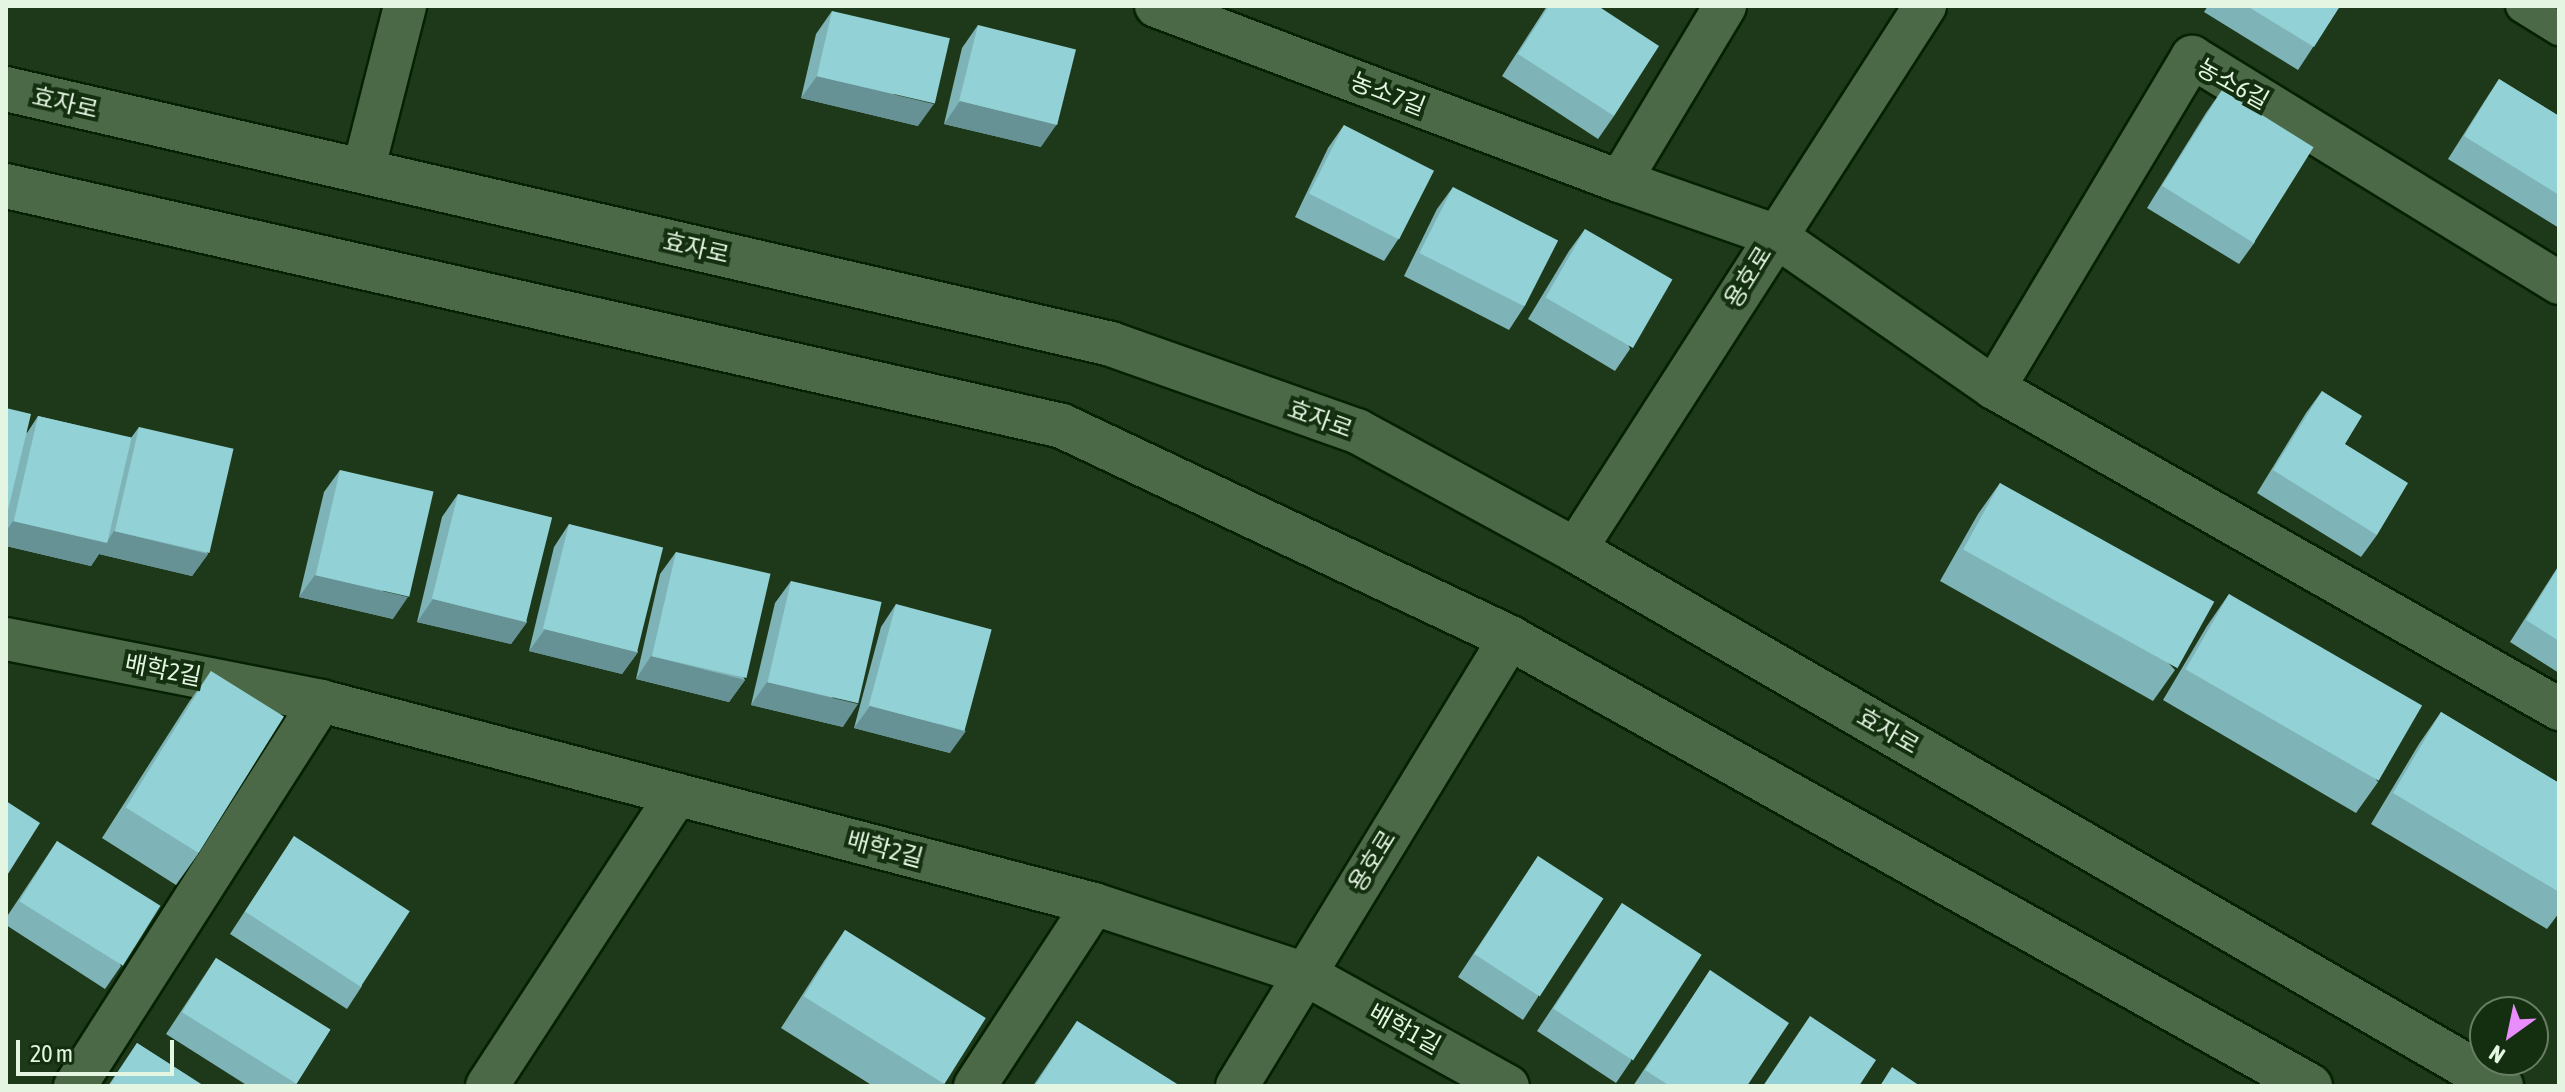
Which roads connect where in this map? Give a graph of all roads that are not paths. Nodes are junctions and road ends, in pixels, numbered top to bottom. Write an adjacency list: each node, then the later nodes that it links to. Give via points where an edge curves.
1 (405, 6): 8 (street)
2 (1156, 6): 9 (street, 농소7길)
3 (1725, 6): 9 (street)
4 (1925, 6): 11 (street, 용호로)
5 (2522, 6): 6 (street)
6 (2559, 29)
7 (6, 89): 8 (street, 효자로)
8 (363, 171): 14 (street, 효자로, via 1111,344 1357,431)
9 (1620, 181): 11 (street, 농소7길)
10 (6, 186): 15 (street, via 1062,426)
11 (1774, 235): 13 (street); 14 (street, 용호로)
12 (2559, 283): 13 (street, 농소6길, via 2192,57)
13 (1994, 388): 18 (street)
14 (1575, 550): 28 (street, 효자로)
15 (1510, 638): 21 (street, 용호로); 27 (street)
16 (6, 639): 17 (street, 배학2길)
17 (321, 701): 19 (street, 배학2길); 22 (street)
18 (2559, 709)
19 (677, 794): 20 (street, 배학2길); 23 (street)
20 (1094, 904): 21 (street, 배학2길); 24 (street)
21 (1303, 973): 25 (street, 용호로); 26 (street, 배학1길)
22 (75, 1086)
23 (487, 1086)
24 (975, 1086)
25 (1237, 1086)
26 (1508, 1086)
27 (2310, 1086)
28 (2501, 1086)

